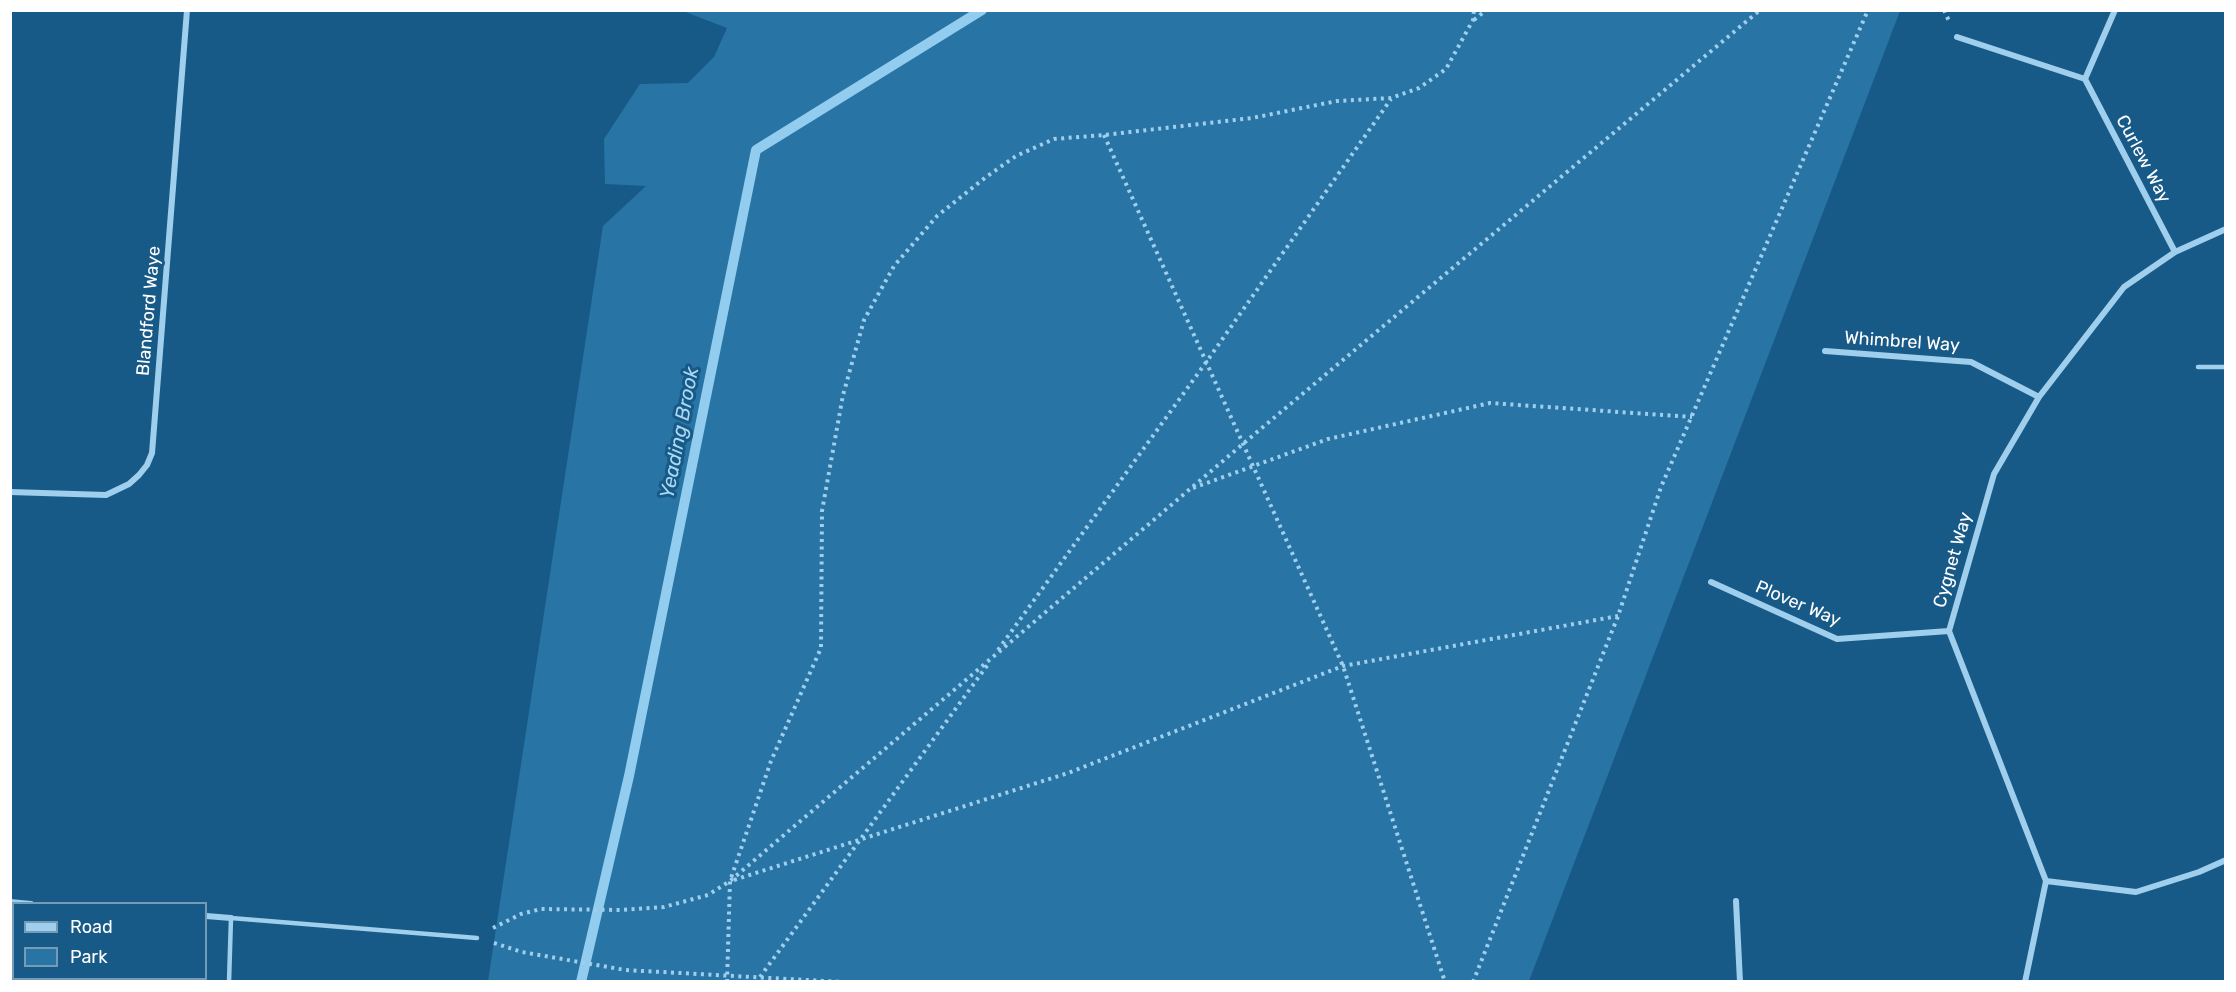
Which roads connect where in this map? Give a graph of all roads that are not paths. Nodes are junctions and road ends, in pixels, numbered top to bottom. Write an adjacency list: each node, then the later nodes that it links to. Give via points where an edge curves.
1 (187, 10): 11 (street, Blandford Waye, via 152,453 139,475 106,495)
2 (2115, 10): 4 (street)
3 (1957, 37): 4 (street)
4 (2085, 79): 6 (street, Curlew Way)
5 (2226, 229): 6 (street, Cygnet Way)
6 (2175, 252): 10 (street, Cygnet Way, via 2124,287)
7 (1825, 351): 10 (street, Whimbrel Way, via 1971,362)
8 (2198, 367): 9 (lane)
9 (2226, 367)
10 (2039, 397): 13 (street, Cygnet Way, via 1994,474)
11 (10, 492)
12 (1711, 582): 13 (street, Plover Way, via 1837,639)
13 (1949, 631): 15 (street, Cygnet Way)
14 (2226, 860): 15 (street, via 2136,892)
15 (2046, 881): 22 (street)
16 (1736, 901): 21 (street)
17 (207, 916): 18 (street)
18 (231, 918): 19 (lane); 20 (lane)
19 (477, 938)
20 (229, 981)
21 (1740, 981)
22 (2025, 981)

